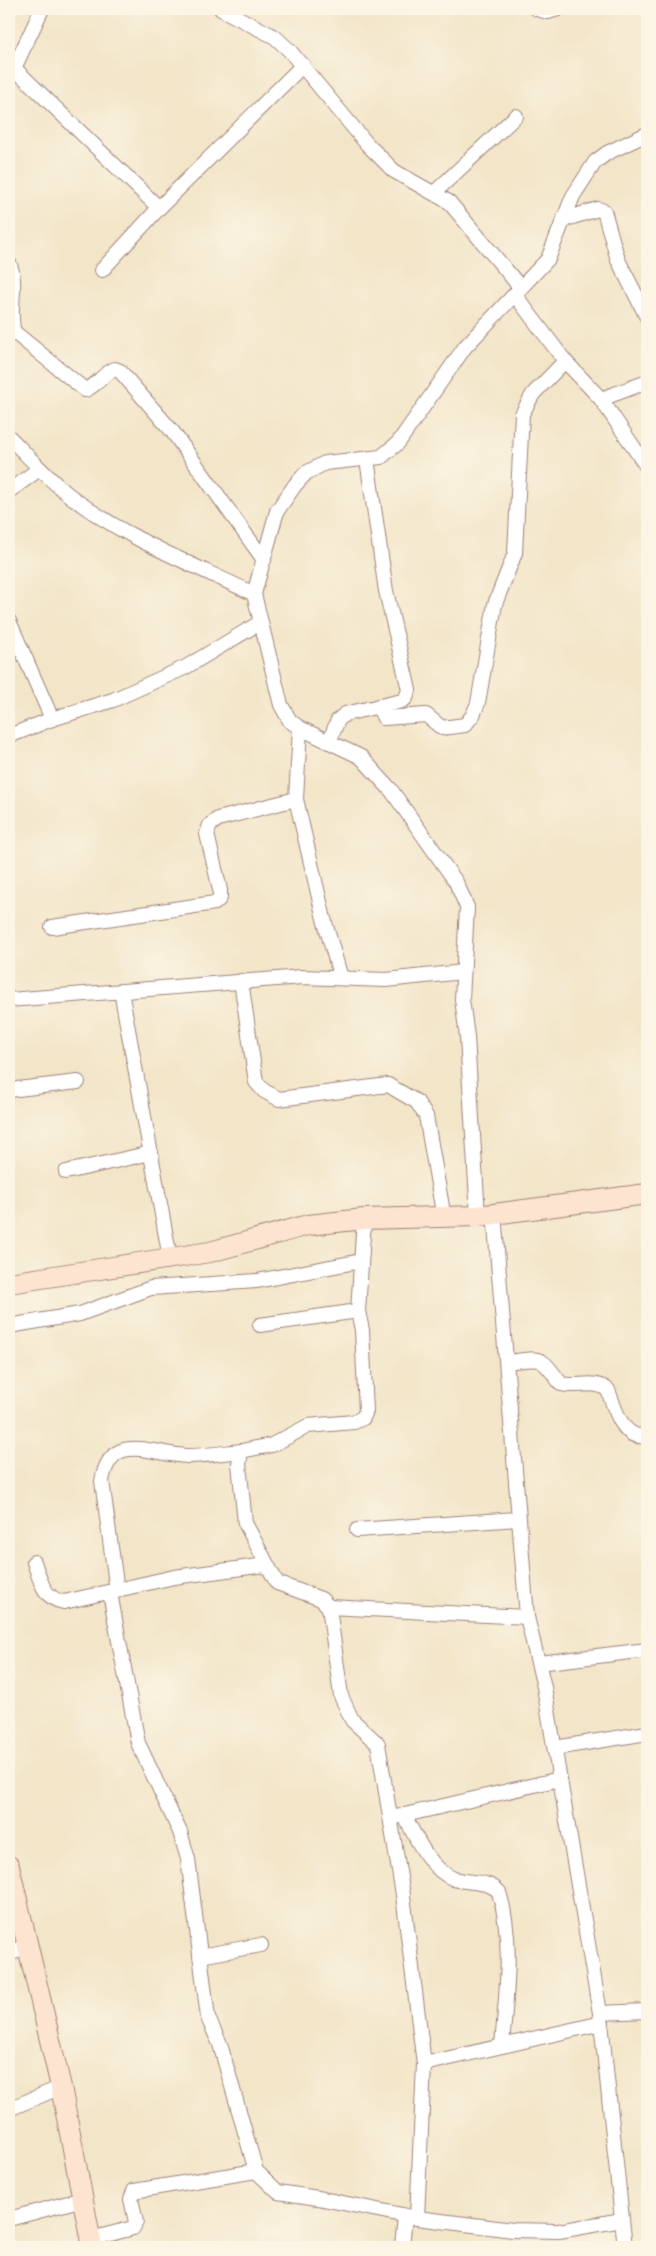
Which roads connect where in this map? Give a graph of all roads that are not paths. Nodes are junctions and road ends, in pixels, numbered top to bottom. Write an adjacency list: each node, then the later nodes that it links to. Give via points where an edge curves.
1 (42, 9): 6 (street)
2 (220, 9): 5 (street, via 275,38)
3 (536, 9): 4 (street, via 548,12)
4 (558, 9)
5 (303, 64): 9 (street, via 367,144 394,171 416,186); 10 (street)
6 (11, 74): 10 (street)
7 (516, 116): 9 (street)
8 (647, 134): 11 (street, via 595,162 573,196)
9 (434, 193): 14 (street, via 456,210)
10 (159, 208): 13 (street)
11 (566, 218): 14 (street, via 548,260); 15 (street, via 598,209 604,211 618,260)
12 (9, 263): 24 (street, via 13,276 10,309 14,332 85,390 110,371 120,371 172,431)
13 (102, 270)
14 (518, 291): 16 (street); 20 (street, via 465,347 398,443 381,457)
15 (647, 317)
16 (565, 361): 18 (street); 28 (street, via 533,394 522,414 515,553 495,604 473,716 465,725 442,728 426,715 384,718)
17 (647, 382): 18 (street)
18 (601, 399): 21 (street)
19 (9, 437): 22 (street)
20 (367, 459): 24 (street, via 324,463 306,473 277,511); 28 (street, via 386,592 409,690 406,698)
21 (647, 467)
22 (38, 470): 23 (street); 25 (street, via 71,497 140,539)
23 (9, 491)
24 (264, 560): 25 (street)
25 (254, 594): 27 (street)
26 (9, 621): 29 (street)
27 (261, 622): 29 (street, via 186,667 113,700); 30 (street, via 280,705 290,721)
28 (378, 706): 32 (street, via 345,714 338,720)
29 (52, 719): 31 (street)
30 (300, 728): 32 (street); 33 (street)
31 (9, 736)
32 (329, 742): 35 (street, via 361,757 391,790 456,882 467,906)
33 (296, 799): 34 (street, via 218,819 210,825 207,834 220,890 220,898 214,903); 36 (street)
34 (52, 928)
35 (463, 972): 36 (street, via 386,980); 45 (street, via 462,1000)
36 (341, 978): 37 (street, via 302,977)
37 (241, 982): 38 (street); 46 (street, via 256,1082 264,1091 279,1099 388,1085 418,1102 426,1116)
38 (121, 991): 39 (street); 42 (street)
39 (9, 1000)
40 (78, 1082): 41 (street)
41 (9, 1090)
42 (150, 1153): 43 (street); 48 (street)
43 (66, 1172)
44 (647, 1194): 45 (main road)
45 (486, 1215): 46 (main road); 54 (street)
46 (444, 1218): 47 (main road)
47 (364, 1219): 48 (main road, via 308,1225 247,1244); 49 (street)
48 (170, 1258): 50 (main road)
49 (361, 1261): 51 (street); 53 (street, via 257,1282 151,1288 80,1314)
50 (9, 1283)
51 (358, 1311): 52 (street); 56 (street, via 367,1404 363,1418 354,1422 308,1426 272,1445)
52 (260, 1325)
53 (9, 1326)
54 (507, 1362): 55 (street, via 538,1358 561,1384 598,1384 604,1387 620,1422 635,1435); 57 (street)
55 (647, 1436)
56 (241, 1451): 60 (street, via 239,1464 245,1524); 61 (street, via 186,1456 150,1448 127,1448 110,1459 102,1481)
57 (518, 1519): 58 (street); 63 (street)
58 (357, 1530)
59 (34, 1562): 61 (street, via 46,1594 55,1601)
60 (266, 1565): 61 (street, via 174,1577); 62 (street, via 277,1583 321,1600)
61 (114, 1592): 74 (street, via 138,1744 180,1832 188,1859)
62 (329, 1607): 63 (street); 69 (street, via 341,1696 352,1720 378,1744)
63 (527, 1617): 65 (street)
64 (647, 1650): 65 (street)
65 (538, 1663): 67 (street)
66 (647, 1733): 67 (street)
67 (555, 1748): 68 (street)
68 (560, 1779): 69 (street); 76 (street)
69 (397, 1817): 77 (street, via 437,1867 453,1878 488,1885 499,1892 509,1946); 78 (street, via 403,1895)
70 (9, 1866): 71 (main road)
71 (27, 1944): 73 (street); 79 (main road)
72 (262, 1945): 74 (street)
73 (9, 1955)
74 (200, 1956): 81 (street, via 208,2018 220,2044)
75 (647, 2011): 76 (street)
76 (601, 2018): 77 (street); 85 (street)
77 (502, 2046): 78 (street)
78 (424, 2064): 83 (street)
79 (61, 2087): 80 (street); 82 (main road)
80 (9, 2109)
81 (256, 2172): 83 (street, via 278,2192); 86 (street, via 134,2191 131,2199 136,2222 133,2228)
82 (83, 2199): 84 (street); 86 (main road)
83 (411, 2217): 85 (street, via 513,2230 559,2231); 87 (street)
84 (9, 2219)
85 (622, 2220): 88 (street)
86 (92, 2243)
87 (402, 2247)
88 (625, 2247)

